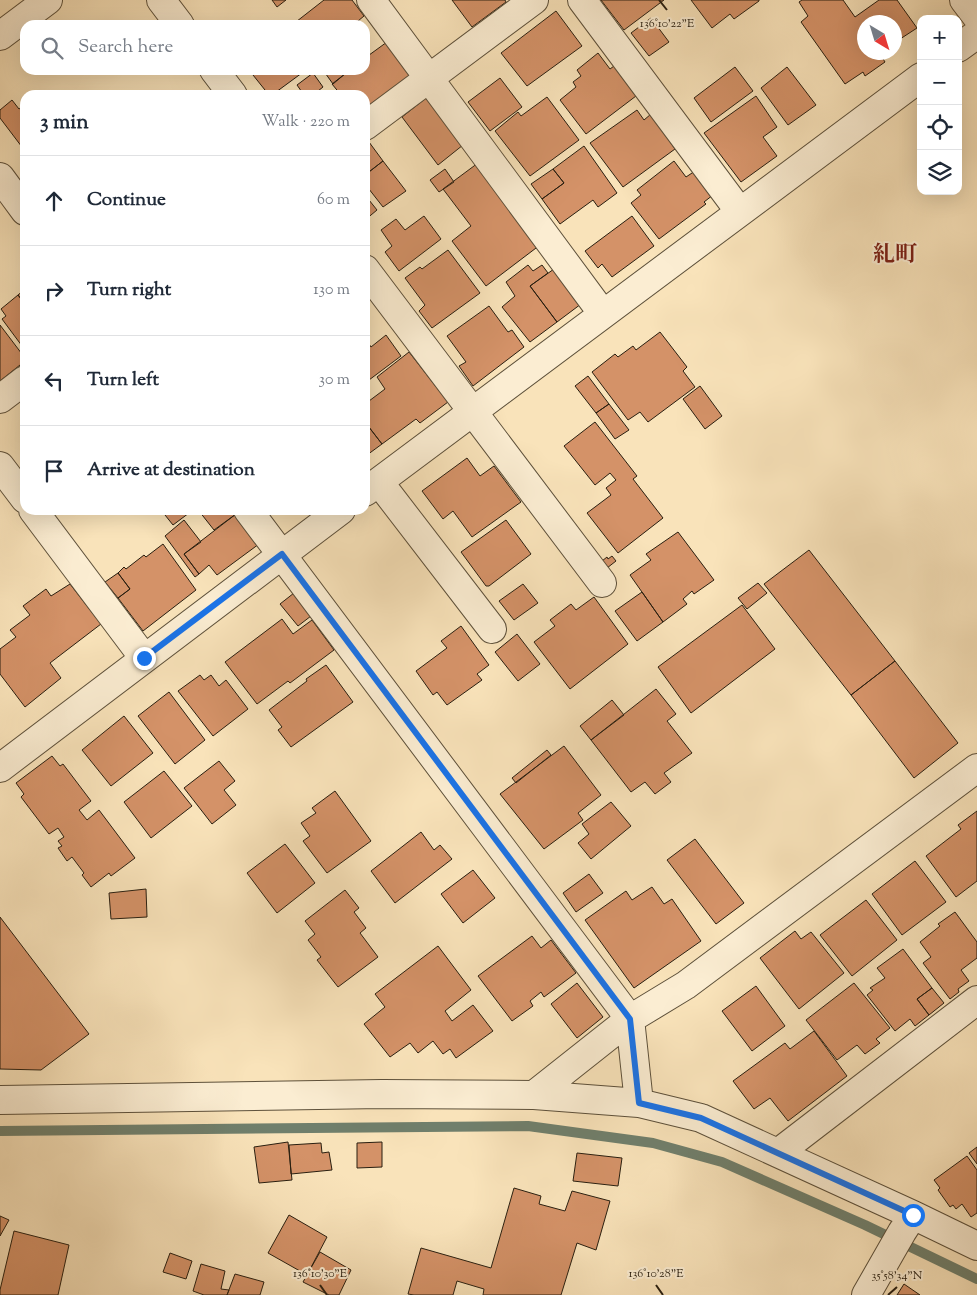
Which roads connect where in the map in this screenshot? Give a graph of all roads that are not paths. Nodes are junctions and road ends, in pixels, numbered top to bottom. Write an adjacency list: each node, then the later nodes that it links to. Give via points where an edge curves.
1 (48, 0): 8 (street)
2 (161, 0): 9 (street)
3 (371, 0): 15 (street)
4 (534, 0): 15 (street)
5 (582, 0): 21 (street)
6 (964, 0): 7 (street)
7 (977, 17)
8 (21, 20)
9 (176, 20)
10 (20, 21): 12 (street)
11 (977, 34): 13 (street)
12 (0, 36)
13 (962, 45)
14 (218, 75): 17 (street)
15 (429, 78): 18 (street); 23 (street)
16 (917, 79): 21 (street)
17 (229, 90)
18 (370, 122)
19 (0, 177): 20 (street)
20 (20, 203)
21 (740, 212): 23 (street)
22 (370, 276): 26 (street)
23 (603, 314): 26 (street)
24 (20, 384): 25 (street)
25 (0, 398)
26 (473, 412): 28 (street); 34 (street)
27 (0, 466): 29 (street)
28 (372, 487): 35 (street)
29 (20, 492)
30 (37, 515): 36 (street)
31 (252, 515): 33 (street)
32 (334, 515): 33 (street)
33 (282, 554): 36 (street); 40 (street)
34 (602, 583)
35 (492, 629)
36 (144, 658): 37 (street)
37 (4, 758)
38 (975, 773): 40 (street, via 686,984)
39 (977, 1000): 44 (street)
40 (630, 1019): 41 (street); 43 (street)
41 (534, 1095): 42 (street); 43 (street)
42 (0, 1100)
43 (639, 1103): 44 (street, via 701,1118)
44 (778, 1153): 45 (street)
45 (907, 1223): 46 (street); 47 (street)
46 (977, 1246)
47 (866, 1295)

